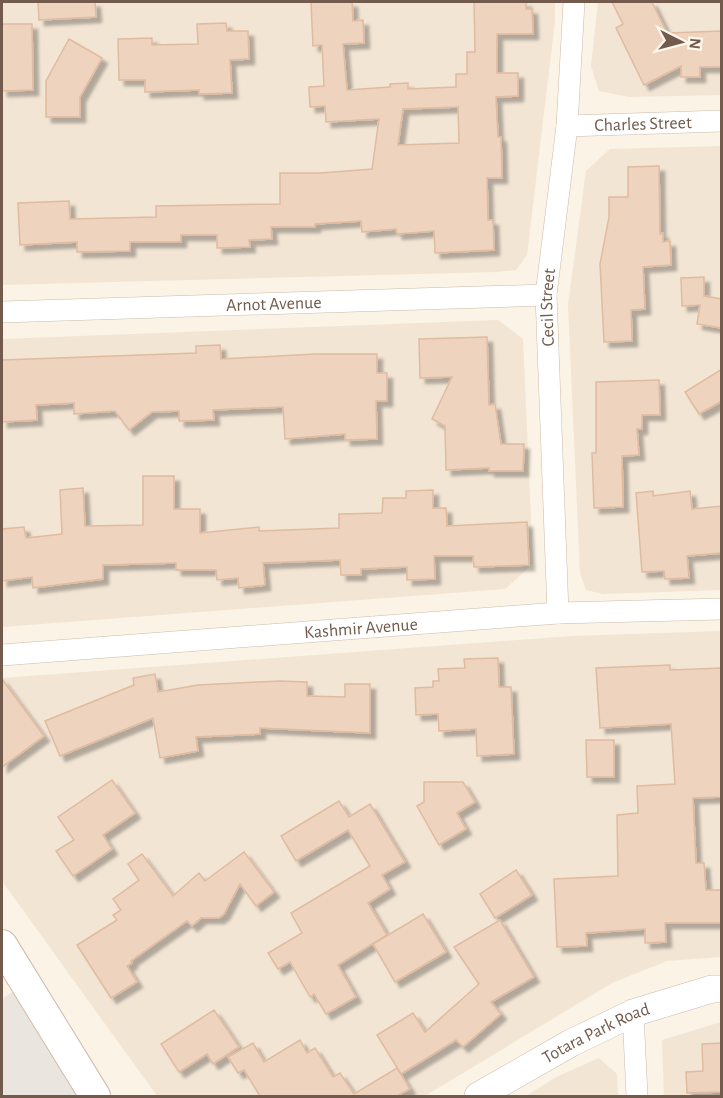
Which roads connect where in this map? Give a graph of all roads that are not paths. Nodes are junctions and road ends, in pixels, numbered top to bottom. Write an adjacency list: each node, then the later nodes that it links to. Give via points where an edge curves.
1 (574, 2): 3 (street, Cecil Street)
2 (722, 121): 3 (street, Charles Street)
3 (567, 126): 4 (street, Cecil Street)
4 (546, 296): 5 (street, Arnot Avenue); 7 (street, Cecil Street)
5 (2, 312)
6 (722, 609): 7 (street, Kashmir Avenue)
7 (558, 613): 8 (street, Kashmir Avenue)
8 (2, 655)
9 (2, 945): 12 (main road)
10 (722, 989): 11 (street, Totara Park Road)
11 (633, 1013): 13 (street, Totara Park Road); 14 (street)
12 (94, 1096)
13 (478, 1096)
14 (637, 1096)

